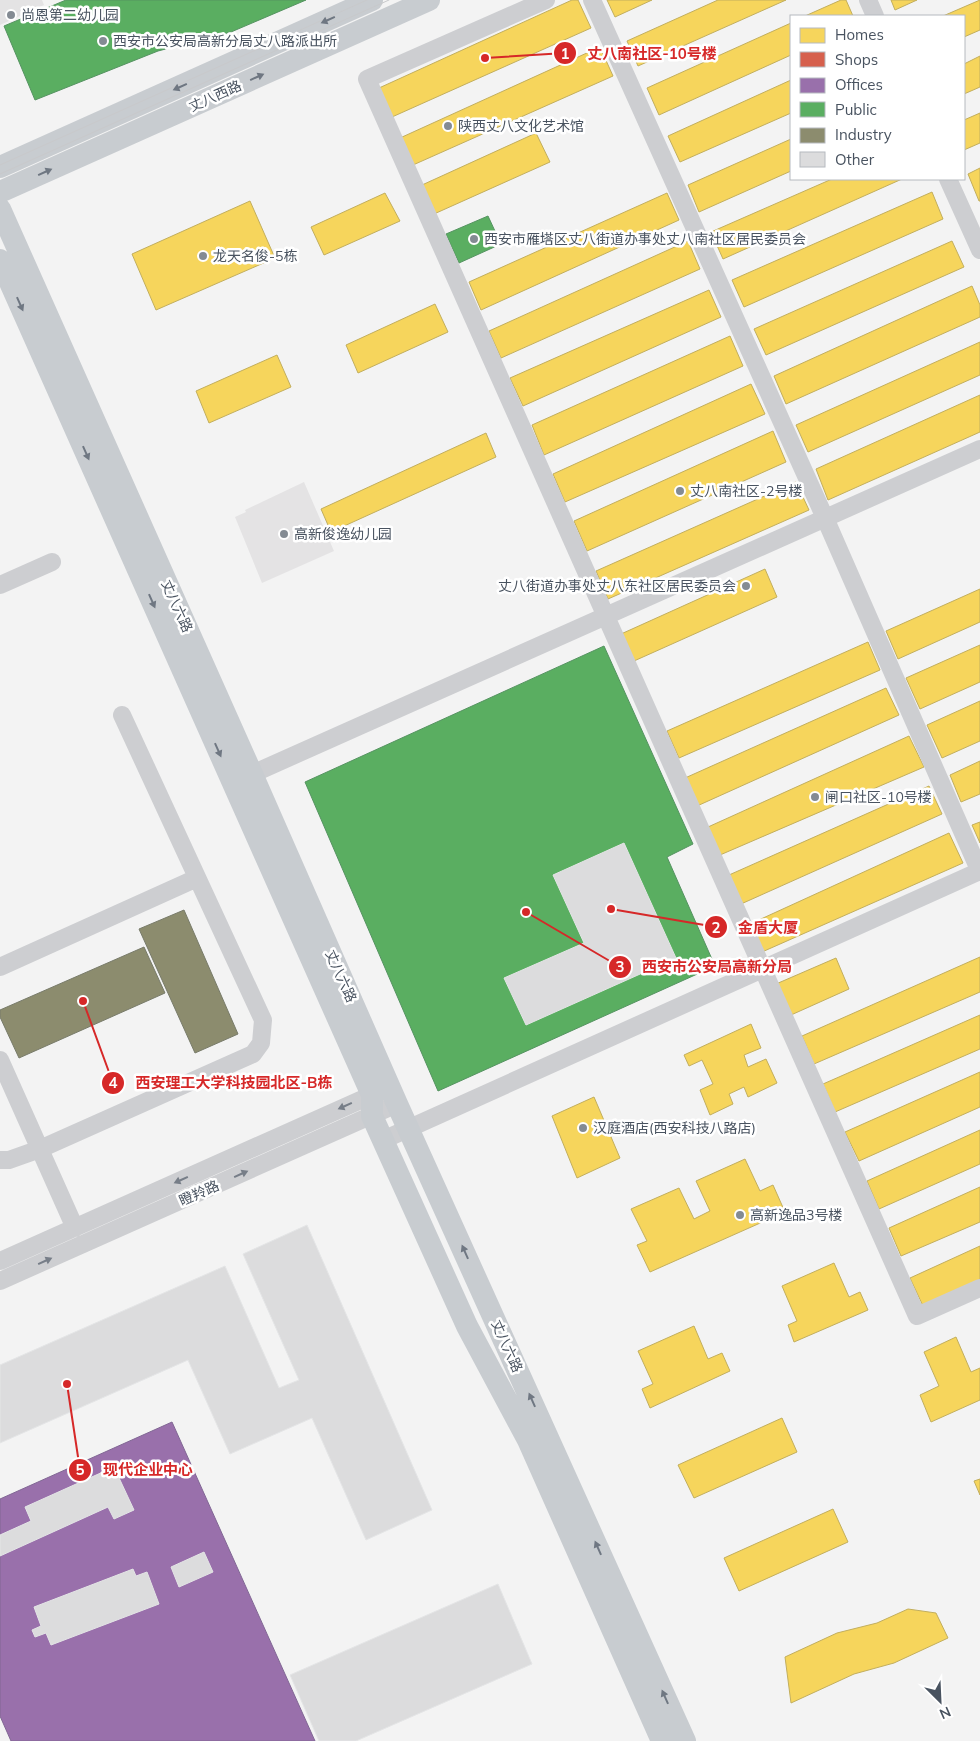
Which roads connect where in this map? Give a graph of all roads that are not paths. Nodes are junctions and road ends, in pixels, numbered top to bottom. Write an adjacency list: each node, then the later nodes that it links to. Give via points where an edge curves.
1 (372, 0): 7 (main road, 丈八西路, one-way to 7)
2 (429, 0): 9 (main road, 丈八西路, one-way to 2)
3 (546, 0): 17 (street, via 367,79)
4 (592, 0): 14 (street)
5 (868, 0): 6 (street)
6 (875, 15)
7 (0, 167)
8 (948, 180): 11 (street)
9 (0, 192)
10 (0, 210): 19 (main road, 丈八六路)
11 (980, 250)
12 (0, 260): 25 (main road, 丈八六路, one-way to 25)
13 (980, 449): 14 (street)
14 (826, 518): 17 (street); 20 (street)
15 (52, 562): 16 (street)
16 (0, 585)
17 (607, 617): 19 (street); 23 (street)
18 (122, 714): 21 (street)
19 (252, 774): 25 (main road, 丈八六路)
20 (980, 872): 23 (street)
21 (197, 878): 22 (street); 28 (street, via 262,1020 260,1044 252,1054)
22 (0, 967)
23 (762, 969): 26 (street); 33 (street, via 917,1316)
24 (0, 1060): 28 (street)
25 (383, 1100): 26 (main road, 丈八六路); 27 (main road, 丈八六路); 30 (street, 瞪羚路, one-way to 30); 32 (street, 瞪羚路, one-way to 25)
26 (408, 1128): 27 (street); 35 (main road, 丈八六路, one-way to 26)
27 (383, 1140): 34 (main road, 丈八六路, via 467,1326 528,1440)
28 (40, 1149): 29 (street); 30 (street)
29 (0, 1160)
30 (75, 1228): 31 (street, 瞪羚路)
31 (0, 1261)
32 (0, 1281)
33 (980, 1288)
34 (662, 1741)
35 (685, 1741)

